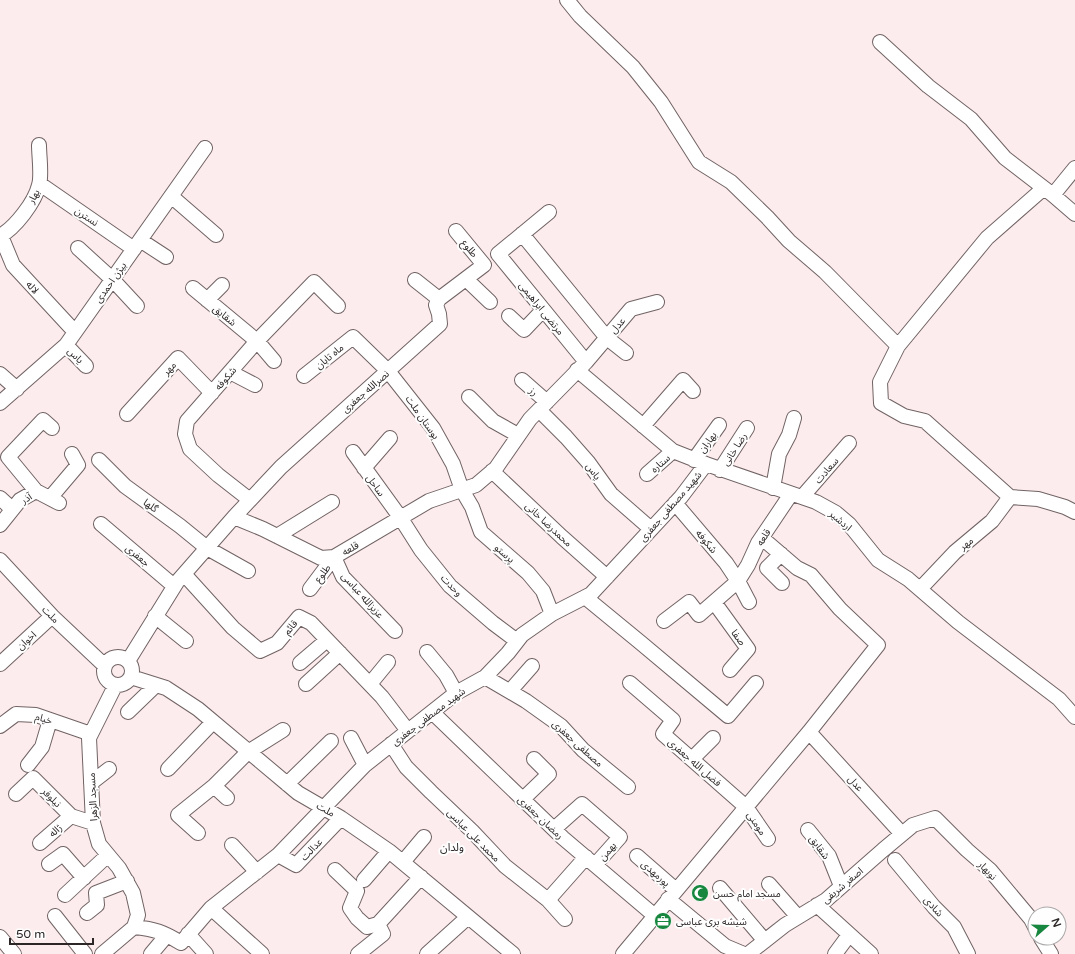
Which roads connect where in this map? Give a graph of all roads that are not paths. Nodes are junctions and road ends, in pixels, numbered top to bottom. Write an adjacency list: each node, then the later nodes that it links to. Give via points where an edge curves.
1 (567, 0): 35 (street, via 633,67 661,102 699,162 730,182)
2 (880, 42): 7 (street, via 928,86 971,119 1005,158)
3 (39, 145): 6 (street, بهار)
4 (205, 148): 8 (street, بیژن احمدی)
5 (1075, 168): 7 (street)
6 (40, 184): 14 (street, بهار, via 20,219); 15 (street, نسترن)
7 (1048, 191): 10 (street); 35 (street, via 987,238)
8 (171, 196): 13 (street); 15 (street, بیژن احمدی)
9 (548, 212): 12 (street)
10 (1075, 214)
11 (456, 231): 19 (street, طلوع, via 484,265)
12 (522, 234): 29 (street, مرتضی ابراهیمی, via 498,254); 32 (street)
13 (216, 235)
14 (1, 236): 31 (street, لاله, via 13,265)
15 (137, 244): 17 (street, نسترن); 18 (street, بیژن احمدی)
16 (78, 248): 18 (street)
17 (166, 257)
18 (112, 279): 27 (street); 31 (street, بیژن احمدی)
19 (466, 279): 23 (street); 25 (street)
20 (415, 280): 23 (street)
21 (222, 285): 24 (street)
22 (193, 288): 24 (street, شقایق)
23 (439, 299): 40 (street, نصرالله جعفری, via 436,305 440,324)
24 (207, 300): 33 (street, شقایق)
25 (490, 302)
26 (657, 302): 32 (street, عدل, via 632,309)
27 (137, 306)
28 (338, 306): 33 (street, شکوفه, via 314,282)
29 (543, 310): 30 (street, via 524,330); 39 (street, مرتضی ابراهیمی)
30 (509, 316)
31 (75, 332): 34 (street, بیژن احمدی)
32 (606, 338): 36 (street); 39 (street, عدل)
33 (257, 341): 37 (street, شقایق); 41 (street, شکوفه)
34 (66, 345): 38 (street, یاس); 46 (street, بیژن احمدی)
35 (898, 346): 74 (street, via 880,382 881,404 904,416 925,421)
36 (626, 353)
37 (274, 361)
38 (86, 366)
39 (582, 366): 51 (street, قلعه); 55 (street, اردشیر)
40 (388, 371): 43 (street, ماه تابان, via 353,336); 71 (street, بوستان ملت, via 433,428 453,464); 76 (street, نصرالله جعفری, via 281,467)
41 (230, 372): 45 (street); 48 (street, شکوفه)
42 (0, 374): 46 (street)
43 (304, 376)
44 (522, 380): 51 (street, رز)
45 (255, 385)
46 (17, 389): 50 (street, بیژن احمدی)
47 (693, 390): 55 (street, via 684,380)
48 (212, 393): 52 (street, مهر, via 178,358); 76 (street, شکوفه, via 187,421 185,434 190,449)
49 (468, 397): 58 (street, via 493,422)
50 (0, 403)
51 (543, 406): 58 (street, قلعه); 85 (street, یاس, via 611,494)
52 (127, 414)
53 (794, 418): 70 (street, via 779,454)
54 (720, 425): 65 (street, بهاران)
55 (643, 426): 61 (street, اردشیر)
56 (52, 428): 72 (street, via 43,420 8,457)
57 (747, 428): 68 (street, رضا خانی)
58 (518, 435): 67 (street, قلعه, via 496,468)
59 (390, 438): 66 (street)
60 (849, 443): 73 (street, سعادت)
61 (673, 451): 65 (street, اردشیر); 69 (street, ستاره)
62 (352, 452): 66 (street, ساحل)
63 (72, 454): 72 (street, آذر, via 78,465 55,500)
64 (98, 460): 88 (street, گلها, via 125,486)
65 (700, 462): 68 (street, اردشیر); 78 (street, شهید مصطفی جعفری)
66 (364, 468): 82 (street, ساحل)
67 (492, 470): 71 (street, قلعه, via 476,485); 94 (street, محمدرضا خانی)
68 (720, 470): 70 (street, اردشیر)
69 (647, 474)
70 (773, 488): 73 (street, اردشیر)
71 (462, 490): 82 (street, قلعه, via 429,501); 103 (street, پرستو, via 472,507 481,532 528,573 543,591)
72 (36, 491): 79 (street, آذر, via 20,500)
73 (796, 496): 87 (street, قلعه); 99 (street, اردشیر, via 816,502 836,513 849,524 878,560)
74 (1010, 496): 80 (street, via 1038,499); 99 (street, مهر, via 992,521 955,552)
75 (0, 498): 79 (street)
76 (250, 500): 81 (street, نصرالله جعفری)
77 (332, 502): 86 (street)
78 (675, 503): 85 (street, شهید مصطفی جعفری); 95 (street, شکوفه)
79 (12, 509): 84 (street, آذر)
80 (1075, 512)
81 (234, 517): 86 (street, قلعه); 88 (street)
82 (400, 517): 90 (street, قلعه); 110 (street, وحدت, via 421,550 450,586)
83 (101, 524): 97 (street, جعفری)
84 (0, 525)
85 (651, 529): 94 (street, شهید مصطفی جعفری)
86 (277, 536): 90 (street, قلعه, via 321,558)
87 (762, 538): 89 (street); 95 (street, قلعه)
88 (207, 548): 92 (street, گلها); 93 (street)
89 (781, 554): 96 (street, via 768,568); 138 (street, via 811,576 840,609 878,645)
90 (334, 557): 98 (street, طلوع); 107 (street, عزیزالله عباسی, via 343,577)
91 (0, 560): 104 (street, ملت)
92 (248, 571)
93 (184, 574): 97 (street); 108 (street, قائم, via 233,628 260,651 277,643 299,617 311,623)
94 (607, 577): 100 (street, شهید مصطفی جعفری)
95 (738, 581): 101 (street); 102 (street, شکوفه)
96 (782, 583)
97 (174, 586): 105 (street)
98 (310, 589)
99 (920, 589): 132 (street, اردشیر, via 958,622 1059,699)
100 (585, 597): 103 (street, شهید مصطفی جعفری); 123 (street, via 728,716)
101 (714, 602): 106 (street, via 699,615 689,602); 119 (street, صفا, via 748,649)
102 (749, 602)
103 (552, 614): 110 (street, شهید مصطفی جعفری, via 522,634)
104 (52, 616): 116 (street, اخوان); 117 (street, ملت)
105 (155, 616): 109 (street); 113 (street)
106 (664, 621)
107 (396, 631)
108 (327, 640): 112 (street, قائم); 115 (street)
109 (186, 641)
110 (517, 641): 121 (street, شهید مصطفی جعفری)
111 (427, 652): 129 (street)
112 (340, 653): 124 (street); 125 (street, قائم)
113 (128, 661): 117 (street, via 115,656); 120 (street, via 132,668)
114 (388, 662): 125 (street)
115 (300, 663)
116 (0, 664)
117 (104, 665): 126 (street, via 103,673 107,681)
118 (532, 666): 128 (street)
119 (730, 670)
120 (131, 677): 126 (street, via 125,684); 127 (street, ملت)
121 (485, 677): 128 (street, مصطفی جعفری); 129 (street, شهید مصطفی جعفری)
122 (630, 683): 146 (street, فضل الله جعفری, via 673,720 663,734)
123 (756, 683)
124 (306, 684)
125 (370, 684): 137 (street, قائم)
126 (115, 686): 139 (street, مسجد الزهرا)
127 (156, 686): 130 (street); 134 (street, ملت, via 166,688)
128 (510, 691): 154 (street, مصطفی جعفری, via 561,726 583,750)
129 (456, 693): 131 (street, شهید مصطفی جعفری)
130 (128, 712)
131 (432, 712): 137 (street, شهید مصطفی جعفری); 157 (street, رمضان جعفری)
132 (1075, 717)
133 (50, 720): 135 (street, خیام, via 36,715 16,714); 139 (street, خیام); 147 (street, via 42,747)
134 (213, 722): 144 (street, ملت); 149 (street)
135 (0, 726)
136 (283, 730): 144 (street)
137 (408, 731): 143 (street, شهید مصطفی جعفری)
138 (809, 732): 158 (street); 167 (street, عدل)
139 (91, 734): 151 (street, مسجد الزهرا, via 89,738)
140 (351, 738): 148 (street)
141 (713, 738): 146 (street)
142 (331, 741): 152 (street)
143 (391, 744): 148 (street, شهید مصطفی جعفری); 191 (street, محمد علی عباسی, via 406,767 505,866)
144 (248, 752): 152 (street, ملت); 153 (street)
145 (534, 759): 157 (street, via 549,774)
146 (692, 759): 158 (street, فضل الله جعفری)
147 (28, 765)
148 (366, 765): 159 (street, شهید مصطفی جعفری)
149 (168, 768)
150 (109, 769): 151 (street)
151 (92, 783): 163 (street, مسجد الزهرا)
152 (287, 784): 159 (street, ملت)
153 (214, 786): 156 (street); 166 (street, via 178,815)
154 (628, 787)
155 (16, 794): 160 (street, نیلوفر, via 33,778)
156 (227, 798)
157 (522, 800): 164 (street, رمضان جعفری)
158 (746, 807): 169 (street, مومنی); 189 (street)
159 (323, 808): 161 (street, ملت); 174 (street)
160 (71, 816): 163 (street, نیلوفر); 170 (street, ژاله)
161 (341, 818): 172 (street, ملت); 174 (street, عدالت, via 296,865)
162 (936, 818): 167 (street, اصغر شریفی, via 913,825); 195 (street, نوبهار, via 990,870)
163 (93, 823): 173 (street, مسجد الزهرا, via 99,844)
164 (554, 829): 177 (street, رمضان جعفری); 177 (street, بهمن, via 582,804 620,837)
165 (808, 830): 187 (street, شقایق, via 829,856)
166 (198, 833)
167 (902, 834): 187 (street, اصغر شریفی)
168 (424, 837): 178 (street)
169 (768, 839)
170 (40, 843)
171 (232, 845): 181 (street)
172 (389, 852): 178 (street, ملت); 184 (street)
173 (108, 855): 183 (street); 185 (street, مسجد الزهرا)
174 (278, 856): 181 (street)
175 (637, 856): 189 (street, پورمهدی)
176 (895, 860): 222 (street, شادی, via 954,927)
177 (590, 861): 191 (street, بهمن); 197 (street, رمضان جعفری)
178 (402, 862): 182 (street, ملت)
179 (49, 864): 183 (street, via 63,854)
180 (335, 870): 201 (street, via 357,891 350,908 367,927)
181 (257, 872): 193 (street)
182 (421, 877): 198 (street, ملت); 201 (street)
183 (84, 878): 190 (street)
184 (364, 880)
185 (127, 881): 194 (street, via 96,893 97,905); 202 (street, مسجد الزهرا, via 133,893 138,916)
186 (769, 884): 199 (street)
187 (841, 886): 192 (street, اصغر شریفی)
188 (720, 888): 207 (street)
189 (672, 894): 197 (street); 218 (street, پورمهدی, via 725,946)
190 (65, 895)
191 (548, 900): 200 (street, محمد علی عباسی)
192 (817, 905): 199 (street, اصغر شریفی); 205 (street)
193 (211, 908): 203 (street); 208 (street)
194 (87, 913)
195 (1027, 914)
196 (55, 916): 210 (street)
197 (655, 916): 217 (street)
198 (468, 917): 215 (street); 216 (street, ملت)
199 (798, 917): 207 (street, اصغر شریفی)
200 (566, 919)
201 (378, 924): 214 (street, via 382,934)
202 (134, 927): 204 (street, via 153,929); 211 (street)
203 (188, 934): 204 (street, via 181,943); 213 (street)
204 (167, 935): 212 (street)
205 (849, 935): 220 (street); 221 (street)
206 (0, 937): 209 (street)
207 (765, 941): 219 (street, اصغر شریفی)
208 (257, 953)
209 (14, 954)
210 (85, 954)
211 (102, 954)
212 (151, 954)
213 (206, 954)
214 (358, 954)
215 (427, 954)
216 (513, 954)
217 (623, 954)
218 (744, 954)
219 (748, 954)
220 (835, 954)
221 (871, 954)
222 (968, 954)

